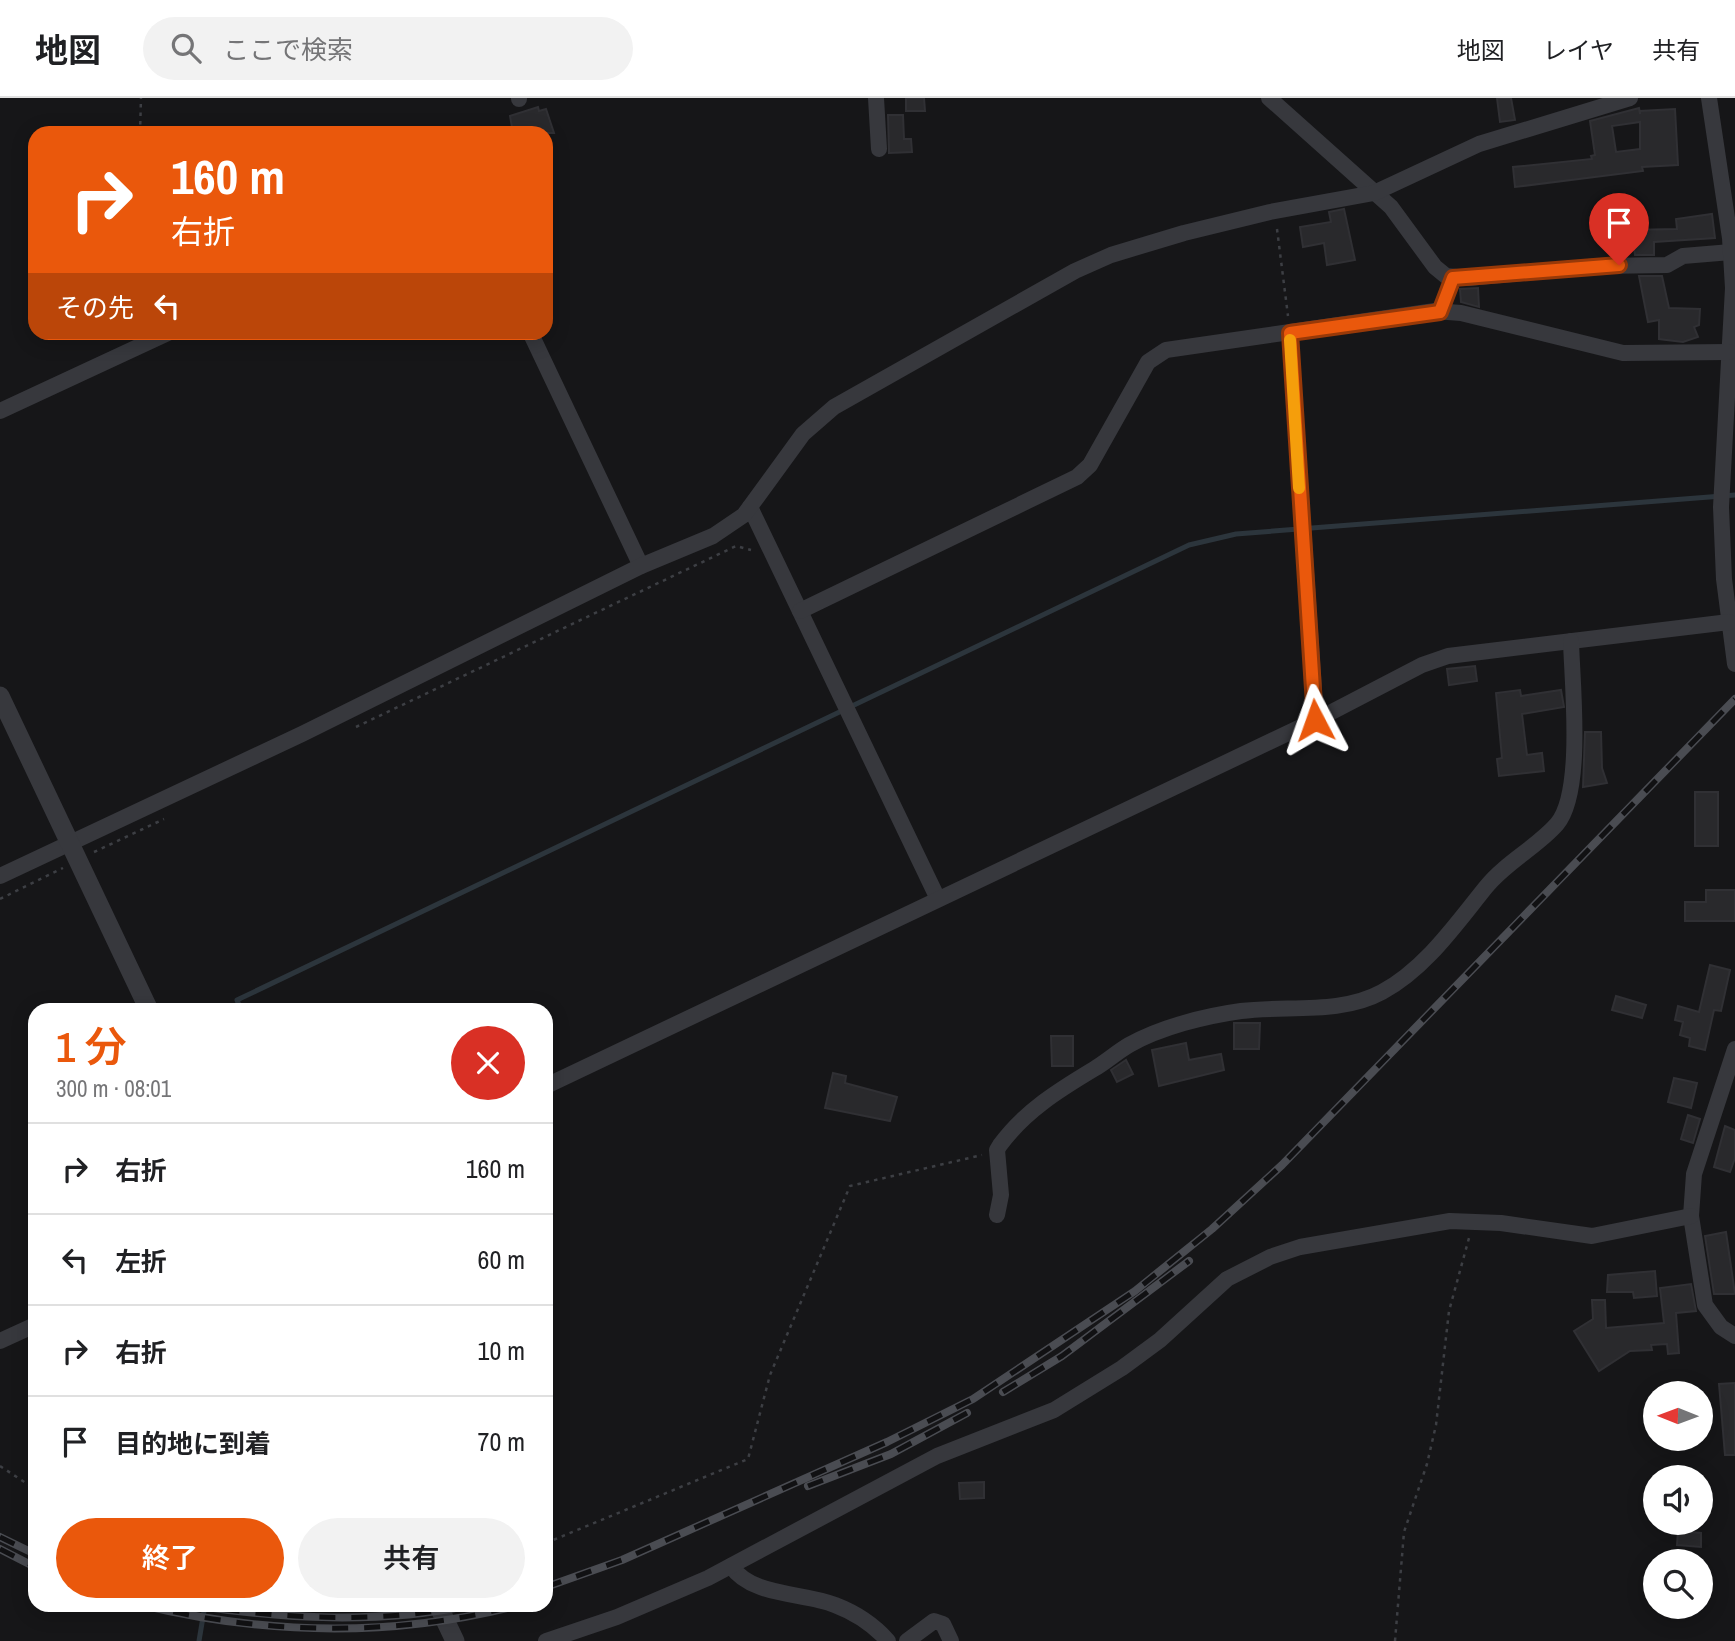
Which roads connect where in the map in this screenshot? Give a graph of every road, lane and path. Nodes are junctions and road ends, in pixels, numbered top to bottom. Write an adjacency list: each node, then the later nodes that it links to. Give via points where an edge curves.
1 (141, 98): 6 (path)
2 (876, 98): 7 (street)
3 (1269, 98): 8 (street)
4 (1630, 98): 8 (street, via 1479,144)
5 (1709, 98): 10 (street)
6 (140, 126)
7 (879, 149)
8 (1376, 192): 9 (street); 11 (street, via 1405,223 1435,267)
9 (1275, 211): 13 (path); 19 (street, via 1111,256 1052,283 879,379 834,407 803,434)
10 (1731, 252): 11 (street, via 1683,256 1667,265); 16 (street)
11 (1453, 278): 12 (street)
12 (1440, 312): 13 (street); 16 (street, via 1469,314 1623,353)
13 (1290, 333): 22 (street, via 1161,352 1148,362 1090,465 1077,477); 27 (street)
14 (153, 340): 17 (street)
15 (534, 340): 21 (street)
16 (1729, 352): 18 (street)
17 (0, 411)
18 (1728, 507): 23 (street)
19 (750, 508): 21 (street, via 713,536); 22 (street)
20 (756, 556): 28 (path, via 747,547 736,546)
21 (641, 566): 30 (street)
22 (800, 611): 33 (street)
23 (1729, 622): 24 (street); 25 (street)
24 (1571, 641): 27 (street, via 1448,656); 38 (street, via 1574,764 1563,813 1556,825 1510,861 1444,939 1405,976 1382,992 1350,1003 1240,1011 1147,1036 1067,1083 1023,1119)
25 (1735, 664)
26 (0, 696): 30 (street)
27 (1315, 720): 33 (street)
28 (355, 727)
29 (168, 817): 30 (path)
30 (74, 852): 31 (street); 32 (path); 34 (street)
31 (0, 876)
32 (0, 899)
33 (939, 899): 36 (street)
34 (146, 1003)
35 (1735, 1049): 37 (street)
36 (553, 1083)
37 (1728, 1091): 40 (street, via 1694,1174)
38 (998, 1150): 39 (street, via 1001,1195); 47 (path, via 850,1186 770,1376 748,1459)
39 (997, 1215)
40 (1691, 1216): 41 (street, via 1592,1236); 43 (street, via 1705,1305 1721,1328)
41 (1473, 1221): 48 (street, via 1425,1224 1300,1247 1249,1265 1217,1287 1160,1340 1054,1410 937,1456); 55 (path, via 1449,1311 1433,1438 1404,1532)
42 (28, 1328): 44 (street)
43 (1735, 1336)
44 (0, 1341)
45 (0, 1466): 46 (path)
46 (28, 1484)
47 (553, 1540)
48 (731, 1566): 51 (street, via 617,1616); 52 (street, via 745,1581 834,1604 858,1615)
49 (441, 1612): 50 (street)
50 (455, 1641)
51 (546, 1641)
52 (888, 1641)
53 (907, 1641): 54 (street, via 934,1621 943,1624)
54 (951, 1641)
55 (1395, 1641)

